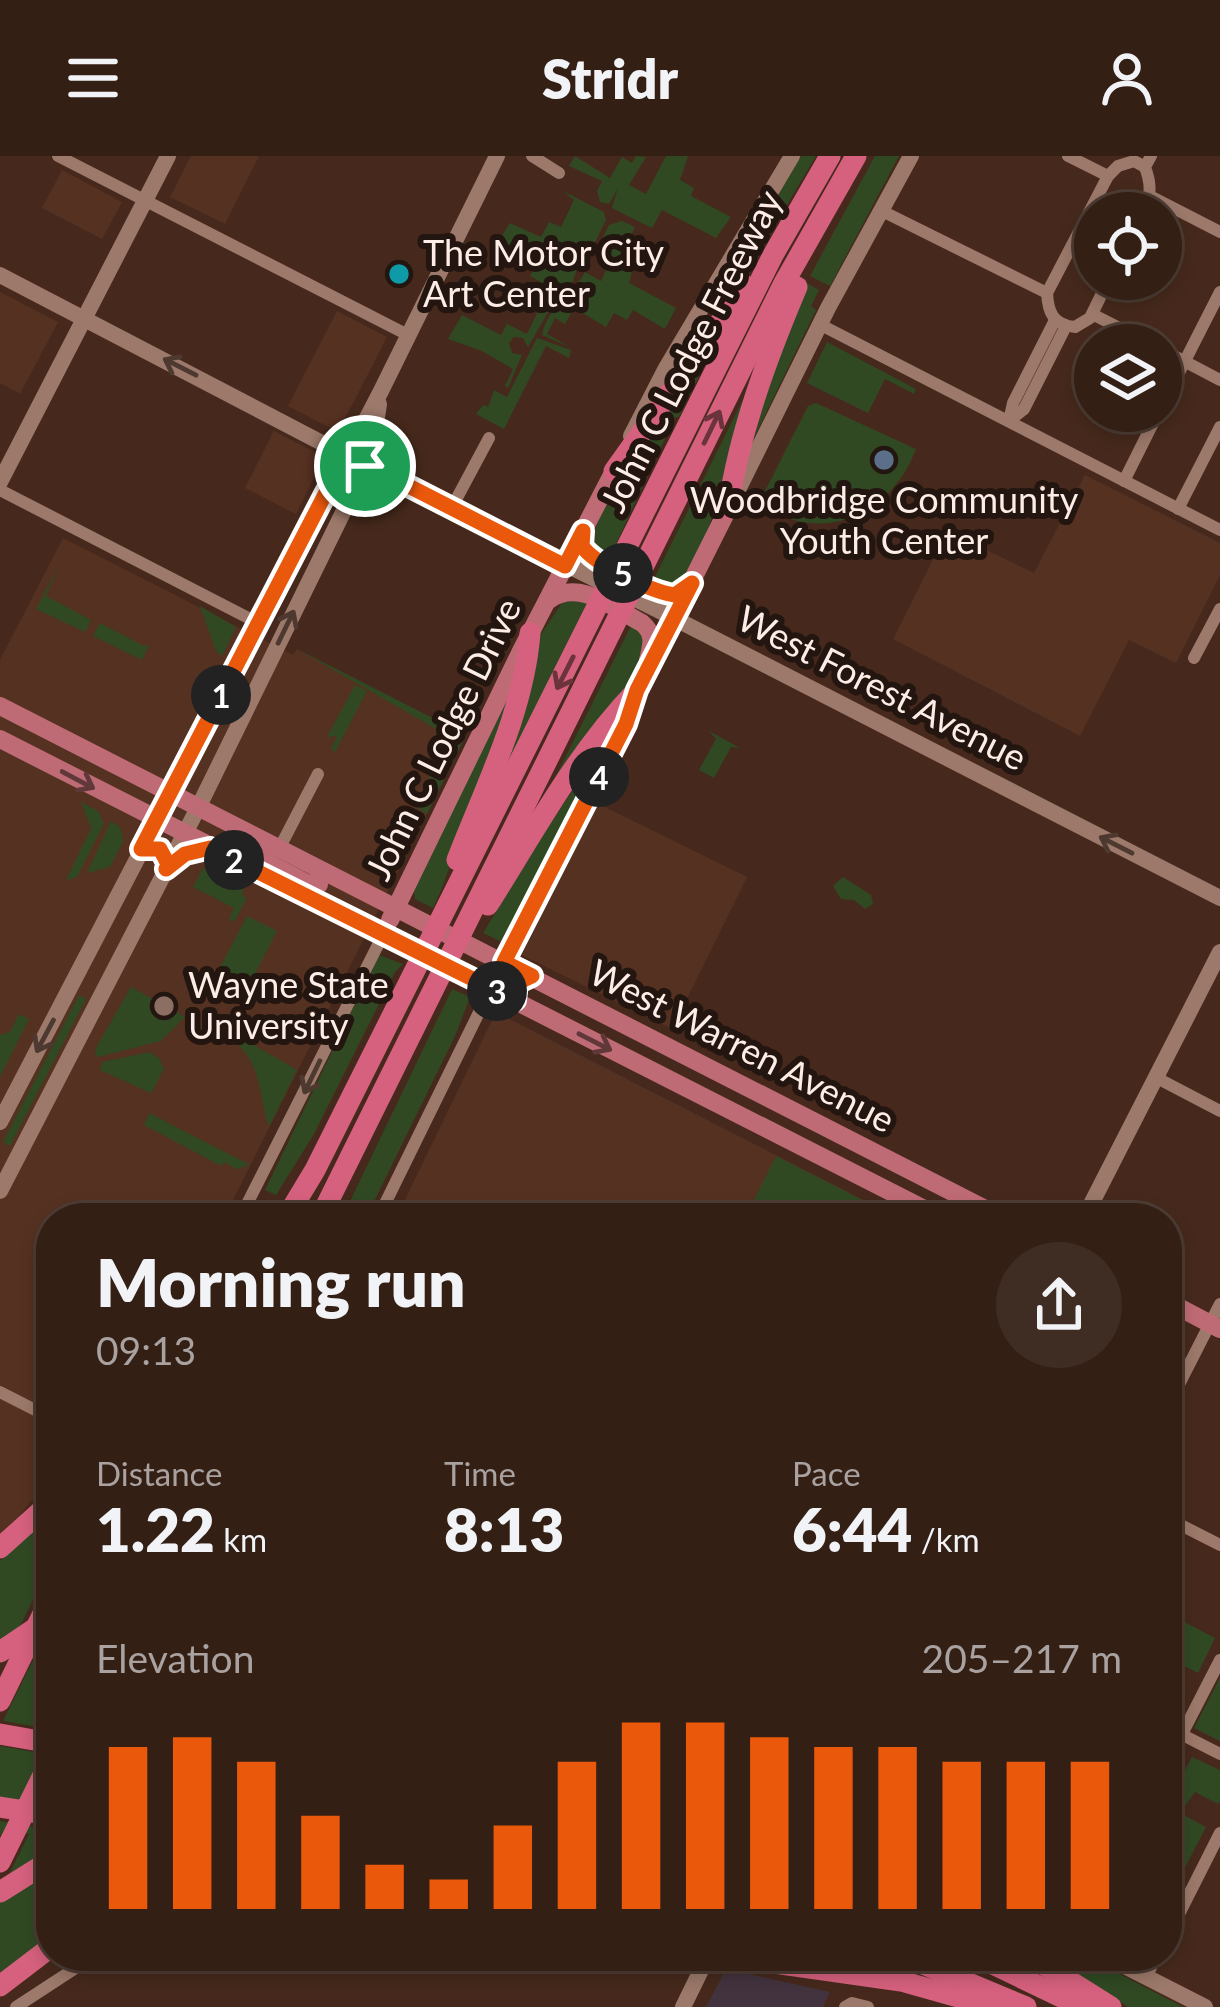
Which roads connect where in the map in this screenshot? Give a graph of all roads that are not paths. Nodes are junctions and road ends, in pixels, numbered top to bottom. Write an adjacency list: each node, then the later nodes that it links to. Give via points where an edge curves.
1 (58, 156): 14 (street)
2 (168, 156): 14 (street)
3 (496, 156): 28 (street)
4 (532, 156): 11 (street)
5 (830, 156): 18 (highway, John C Lodge Freeway)
6 (858, 156): 44 (highway, via 770,353); 99 (highway, John C Lodge Freeway, one-way to 6, via 777,298)
7 (911, 156): 15 (street)
8 (1067, 156): 12 (street)
9 (787, 158): 39 (street, John C Lodge Drive)
10 (1142, 160): 12 (street); 13 (street)
11 (559, 172)
12 (1108, 176): 21 (street)
13 (1150, 192)
14 (146, 201): 24 (street); 28 (street)
15 (880, 210): 21 (street); 27 (street)
16 (1182, 212): 17 (street)
17 (1220, 232)
18 (773, 255): 39 (highway); 81 (highway, John C Lodge Freeway, one-way to 81)
19 (0, 275): 24 (street, West Forest Avenue)
20 (1220, 292): 29 (street)
21 (1047, 293): 25 (street, via 1048,310)
22 (1099, 300): 23 (street)
23 (1092, 314): 25 (street, via 1075,326); 26 (street)
24 (85, 319): 37 (street, West Forest Avenue, one-way to 24); 41 (street)
25 (1061, 323): 33 (street)
26 (1112, 324)
27 (821, 325): 33 (street); 44 (street)
28 (406, 334): 32 (street)
29 (1184, 361): 30 (street); 31 (street)
30 (1182, 365)
31 (1220, 380)
32 (381, 391): 37 (street); 38 (street)
33 (1009, 421): 40 (street)
34 (1220, 427): 42 (street)
35 (1148, 432): 40 (street)
36 (489, 438): 43 (street)
37 (346, 454): 38 (street, West Forest Avenue); 47 (street)
38 (365, 466): 43 (street, West Forest Avenue); 48 (street)
39 (614, 471): 46 (main road, John C Lodge Drive)
40 (1124, 481): 42 (street)
41 (0, 486): 55 (street)
42 (1178, 508): 45 (street)
43 (451, 509): 49 (street, West Forest Avenue)
44 (728, 509): 50 (main road)
45 (1220, 530)
46 (583, 531): 49 (main road, John C Lodge Drive); 52 (main road, via 587,554)
47 (305, 533): 48 (street); 55 (street)
48 (327, 544): 65 (street, one-way to 48)
49 (565, 566): 51 (main road, John C Lodge Drive); 52 (street, West Forest Avenue)
50 (692, 583): 52 (main road); 54 (main road)
51 (549, 600): 52 (main road, via 575,590); 56 (main road, John C Lodge Drive)
52 (652, 608): 54 (street, West Forest Avenue); 58 (main road, via 653,641)
53 (1220, 609): 57 (street)
54 (675, 619): 58 (main road); 79 (street, West Forest Avenue, one-way to 54)
55 (258, 623): 63 (street)
56 (530, 633): 80 (main road, John C Lodge Drive); 81 (highway, via 510,724)
57 (1194, 658)
58 (640, 683): 85 (main road, via 534,902); 99 (highway, via 487,907 366,1146)
59 (1, 712): 62 (main road, West Warren Avenue)
60 (0, 739): 61 (main road, West Warren Avenue)
61 (22, 750): 62 (main road, via 28,736 76,758); 68 (main road, West Warren Avenue, one-way to 68)
62 (99, 758): 66 (main road, West Warren Avenue)
63 (186, 764): 65 (street, via 192,777); 66 (street)
64 (318, 774): 73 (street)
65 (212, 779): 67 (street)
66 (170, 794): 67 (main road, West Warren Avenue); 68 (street)
67 (198, 808): 69 (main road, West Warren Avenue); 70 (street)
68 (157, 820): 70 (main road, West Warren Avenue); 72 (street)
69 (228, 823): 71 (main road, via 212,829); 73 (main road, West Warren Avenue)
70 (184, 834): 71 (main road, West Warren Avenue); 75 (street)
71 (211, 848): 74 (main road, West Warren Avenue); 75 (main road)
72 (141, 849): 75 (street, via 160,849); 78 (street)
73 (279, 849): 76 (main road, West Warren Avenue)
74 (234, 860): 76 (main road, via 261,859 316,886); 82 (main road, West Warren Avenue)
75 (167, 866): 86 (street)
76 (319, 870): 77 (main road, West Warren Avenue)
77 (367, 894): 80 (main road, West Warren Avenue); 82 (main road, via 368,911)
78 (116, 897): 86 (street, via 116,919 98,955); 89 (street)
79 (1220, 898)
80 (395, 909): 83 (main road, John C Lodge Drive); 85 (main road, West Warren Avenue)
81 (444, 912): 95 (highway, John C Lodge Freeway)
82 (358, 922): 83 (main road, West Warren Avenue)
83 (383, 935): 88 (main road, West Warren Avenue); 102 (street, John C Lodge Drive, one-way to 102)
84 (1220, 952): 93 (street)
85 (495, 958): 87 (main road, West Warren Avenue); 88 (main road)
86 (116, 962): 91 (street)
87 (532, 976): 90 (main road, via 517,983); 92 (main road, West Warren Avenue)
88 (483, 984): 90 (main road, West Warren Avenue); 106 (street)
89 (69, 992): 91 (street, via 86,991); 97 (street, one-way to 97)
90 (515, 1000): 94 (main road, West Warren Avenue, one-way to 94)
91 (94, 1005): 101 (street)
92 (697, 1060): 94 (main road, via 679,1066); 98 (main road, West Warren Avenue)
93 (1155, 1076): 96 (street); 110 (street)
94 (676, 1085): 100 (main road, West Warren Avenue)
95 (345, 1105): 103 (highway); 104 (highway, John C Lodge Freeway)
96 (1220, 1111)
97 (0, 1122)
98 (888, 1159): 100 (main road, via 892,1179); 109 (main road, West Warren Avenue)
99 (342, 1173): 105 (highway, John C Lodge Freeway)
100 (880, 1189): 107 (main road); 108 (main road, West Warren Avenue)
101 (0, 1191)
102 (248, 1203)
103 (282, 1203)
104 (295, 1203)
105 (327, 1203)
106 (385, 1203)
107 (903, 1203)
108 (910, 1203)
109 (974, 1203)
110 (1092, 1203)
111 (1220, 1304): 113 (street)
112 (1182, 1309): 113 (main road)
113 (1215, 1326): 114 (street)
114 (1182, 1382)
115 (0, 1392): 116 (street)
116 (36, 1410)
117 (36, 1516): 120 (highway)
118 (1182, 1526): 119 (street)
119 (1220, 1545)
120 (0, 1548)
121 (36, 1627): 123 (highway)
122 (36, 1628): 125 (highway)
123 (0, 1652)
124 (1220, 1660): 127 (street)
125 (0, 1701)
126 (0, 1734): 128 (highway)
127 (1182, 1734): 129 (street)
128 (36, 1740)
129 (1220, 1754)
130 (36, 1789): 134 (highway)
131 (0, 1807): 132 (highway)
132 (36, 1813)
133 (1220, 1833): 137 (street)
134 (0, 1862)
135 (36, 1869): 136 (highway)
136 (0, 1892)
137 (1182, 1908)
138 (36, 1958): 148 (highway)
139 (71, 1971): 149 (street)
140 (700, 1971): 150 (street)
141 (830, 1971): 153 (highway)
142 (940, 1971): 154 (highway)
143 (1007, 1971): 155 (highway)
144 (1054, 1971): 156 (highway)
145 (1134, 1971): 147 (street)
146 (1149, 1971): 147 (street)
147 (1146, 1977): 157 (street)
148 (0, 1986)
149 (16, 2007)
150 (682, 2007)
151 (845, 2007): 152 (street)
152 (868, 2007)
153 (994, 2007)
154 (1026, 2007)
155 (1082, 2007)
156 (1112, 2007)
157 (1204, 2007)

